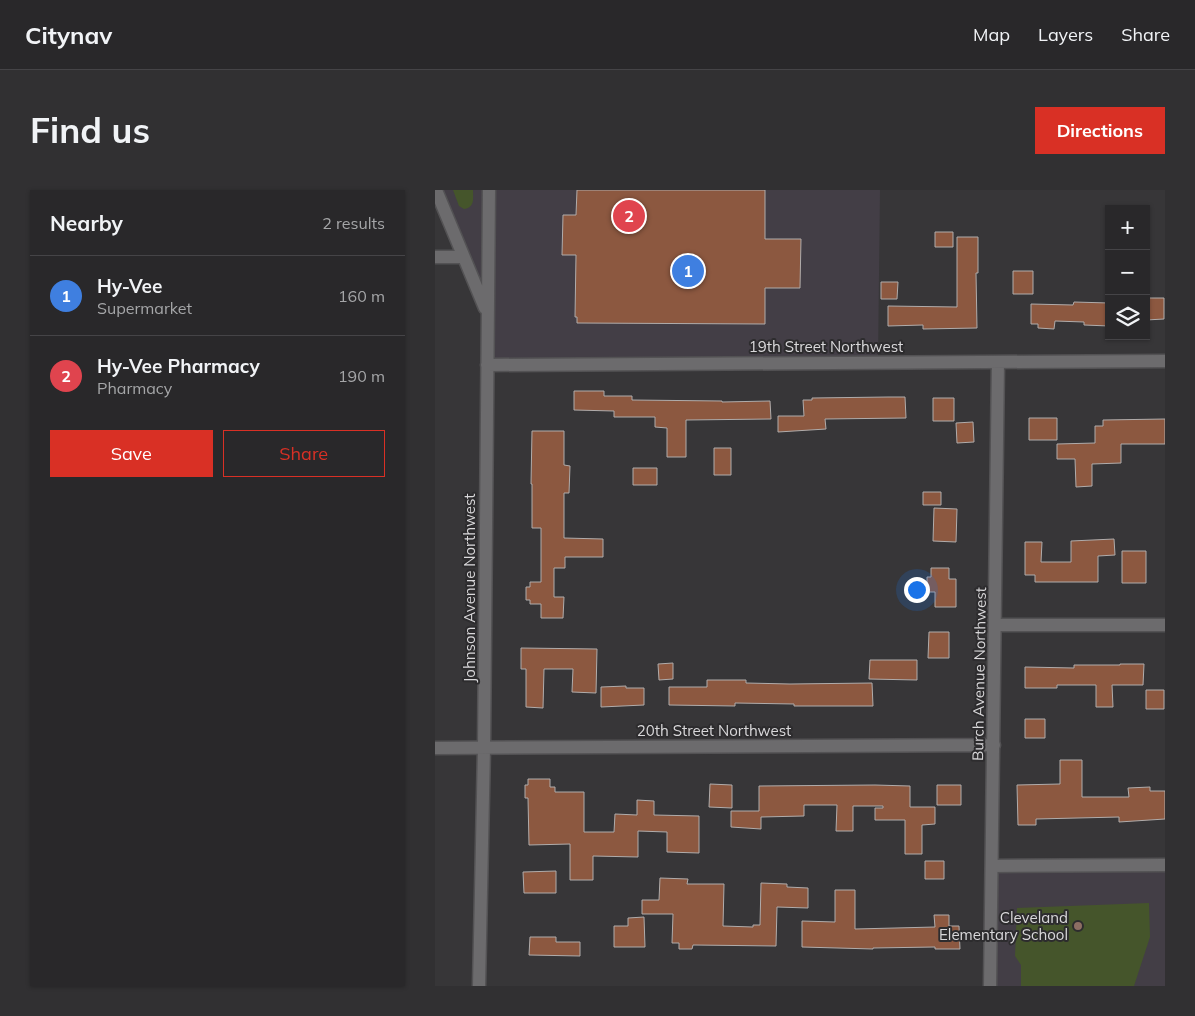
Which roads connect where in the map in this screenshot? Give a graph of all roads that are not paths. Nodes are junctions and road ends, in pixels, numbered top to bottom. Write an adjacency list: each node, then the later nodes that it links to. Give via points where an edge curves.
1 (436, 190): 4 (street)
2 (489, 190): 5 (street, Johnson Avenue Northwest)
3 (435, 257): 4 (street)
4 (463, 257): 5 (street)
5 (487, 313): 8 (street, Johnson Avenue Northwest)
6 (1165, 361): 7 (street, 19th Street Northwest)
7 (998, 362): 8 (street, 19th Street Northwest); 10 (street, Burch Avenue Northwest)
8 (487, 365): 13 (street, Johnson Avenue Northwest)
9 (1165, 625): 10 (street)
10 (995, 626): 11 (street, Burch Avenue Northwest)
11 (994, 745): 13 (street, 20th Street Northwest); 15 (street, Burch Avenue Northwest)
12 (435, 748): 13 (street, 20th Street Northwest)
13 (484, 748): 16 (street, Johnson Avenue Northwest)
14 (1165, 865): 15 (street)
15 (992, 866): 17 (street, Burch Avenue Northwest)
16 (479, 986)
17 (990, 986)

